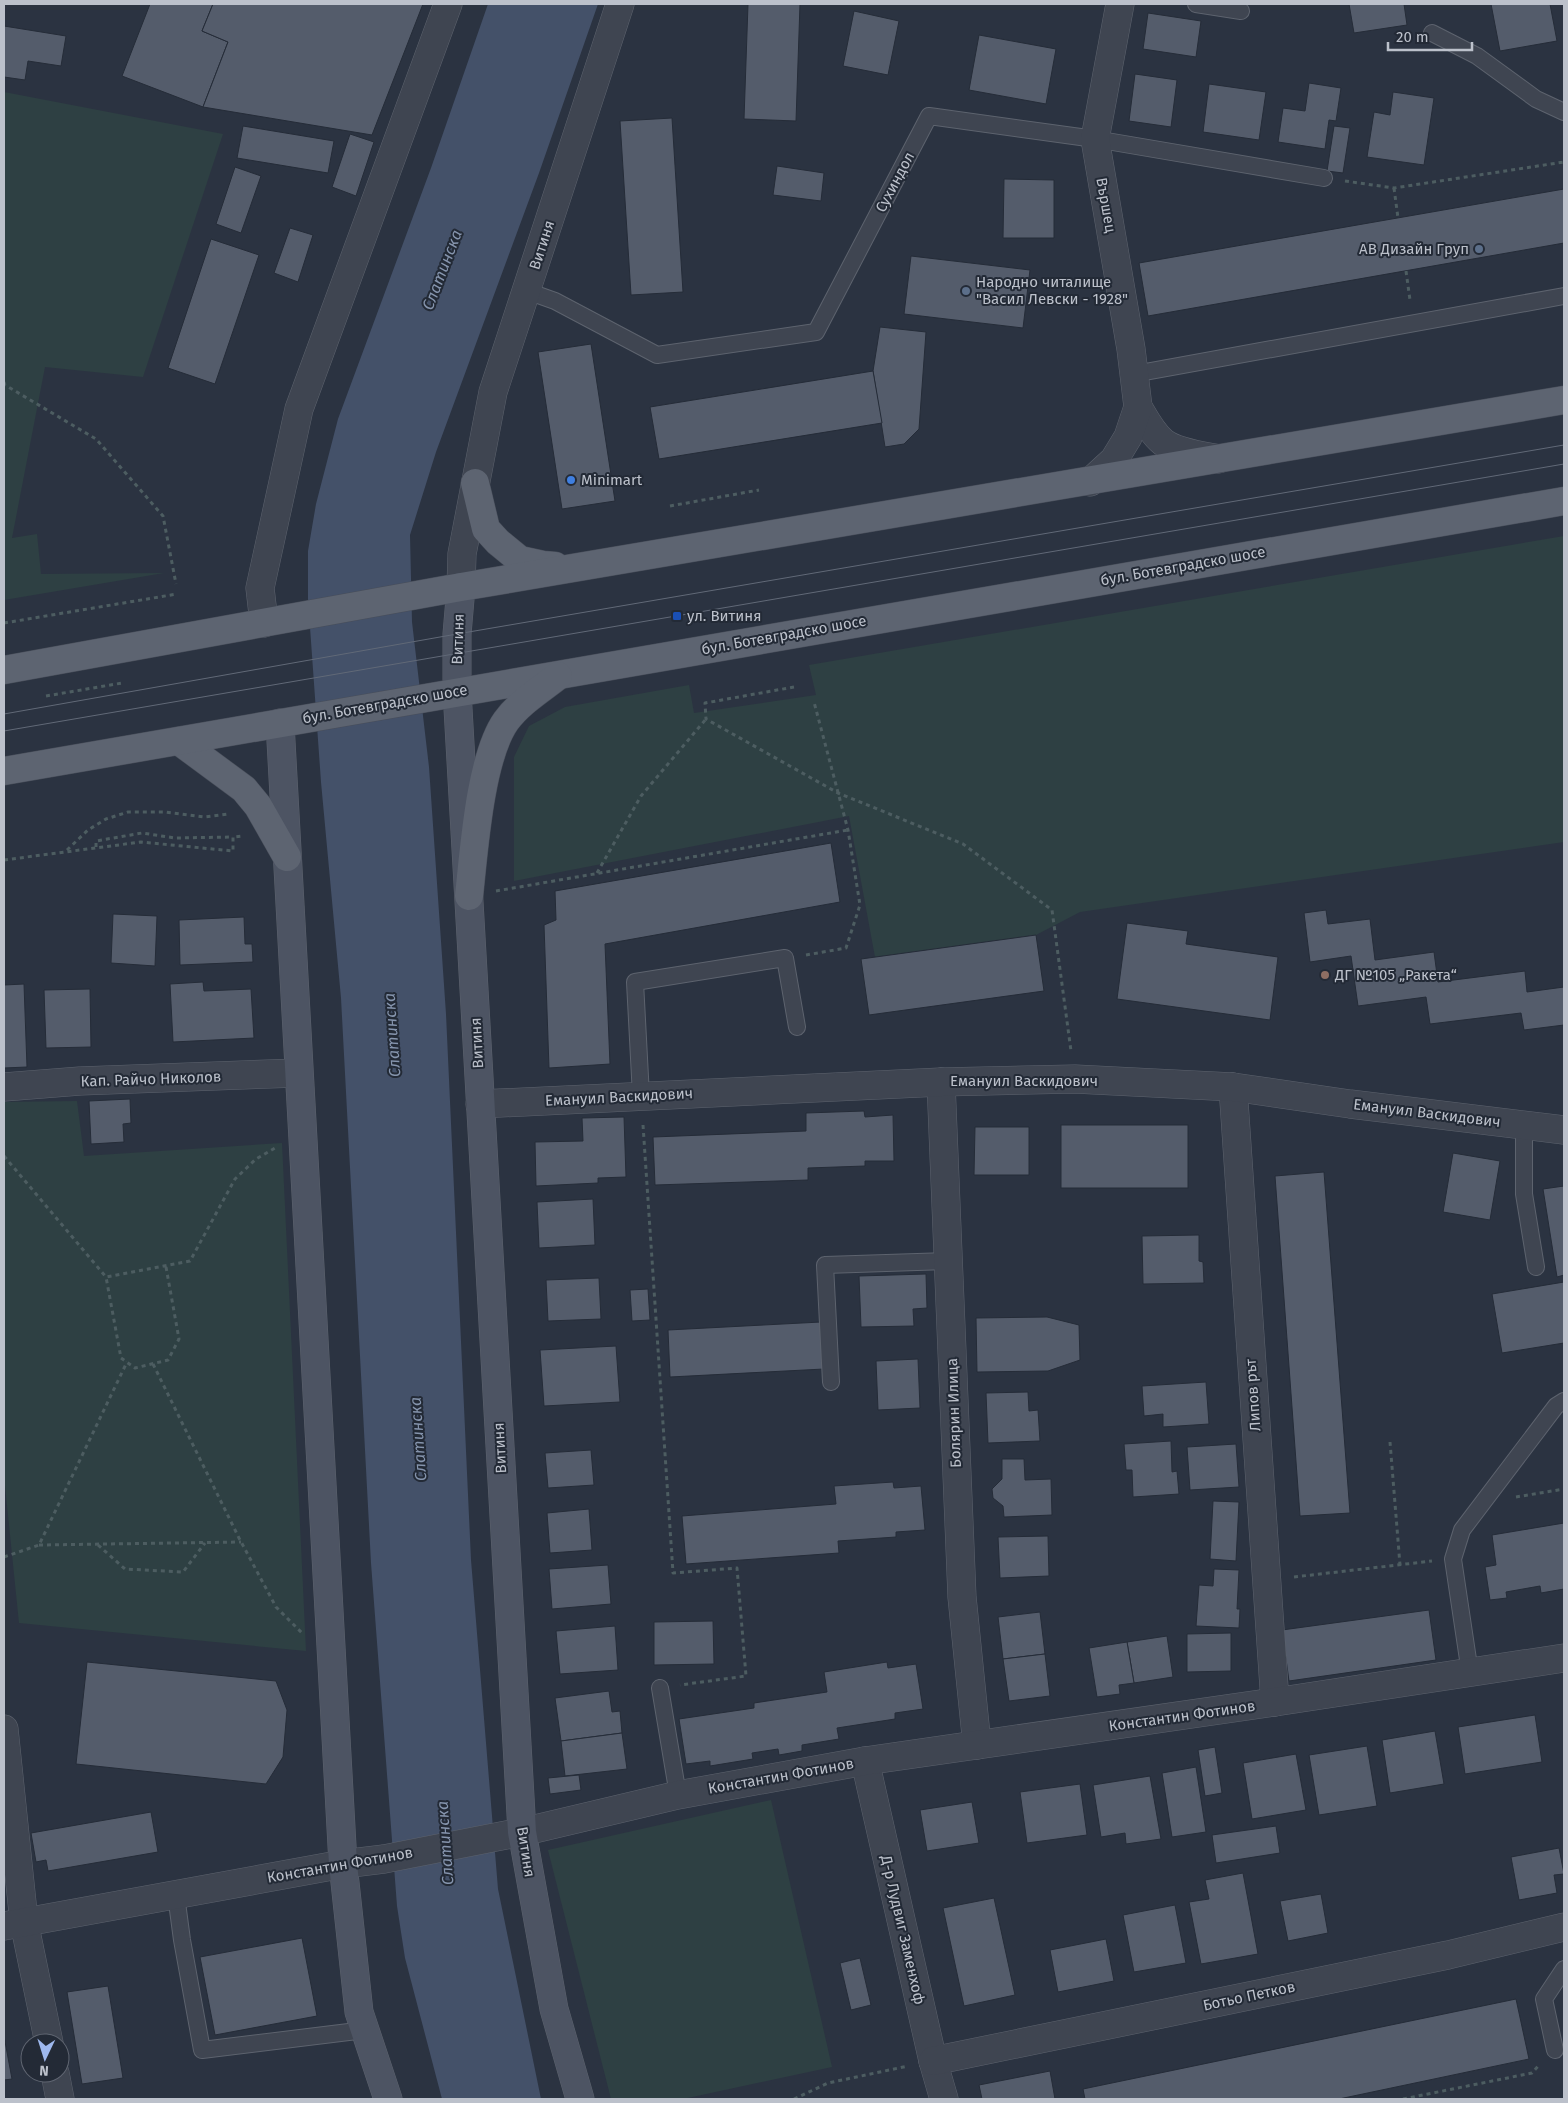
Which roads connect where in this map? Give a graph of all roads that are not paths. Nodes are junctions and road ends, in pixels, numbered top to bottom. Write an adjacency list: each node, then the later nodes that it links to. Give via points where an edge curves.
1 (448, 4): 21 (street, via 299,408 260,588)
2 (620, 4): 10 (street, Витиня)
3 (1120, 4): 8 (street, Вършец)
4 (1196, 4): 5 (lane)
5 (1241, 11)
6 (1432, 33): 7 (lane, via 1477,56 1536,99)
7 (1564, 112)
8 (1095, 139): 9 (lane, Сухиндол); 10 (lane, Сухиндол, via 929,116 816,332 657,355 555,301); 12 (street, Вършец)
9 (1324, 178)
10 (527, 291): 17 (street, Витиня, via 493,392)
11 (1564, 296): 12 (lane)
12 (1134, 374): 14 (street, Вършец)
13 (1564, 400): 15 (main road)
14 (1138, 407): 15 (street, Вършец, via 1164,443); 16 (street, Вършец, via 1128,437 1114,460)
15 (1221, 460): 16 (main road)
16 (1090, 482): 19 (main road)
17 (475, 483): 19 (main road, via 486,529 505,549 520,560 535,564); 20 (street, Витиня, via 462,554)
18 (1564, 501): 23 (main road, бул. Ботевградско шосе)
19 (579, 568): 20 (main road)
20 (461, 587): 21 (main road); 24 (street, Витиня)
21 (264, 623): 22 (main road)
22 (4, 670)
23 (561, 674): 24 (main road, бул. Ботевградско шосе); 29 (main road, via 524,702 502,729 490,759 478,819)
24 (457, 691): 25 (main road, бул. Ботевградско шосе); 29 (street, Витиня)
25 (280, 723): 26 (main road, бул. Ботевградско шосе); 28 (street)
26 (179, 741): 27 (main road, бул. Ботевградско шосе); 28 (main road, via 244,789 258,806)
27 (4, 771)
28 (287, 857): 31 (street)
29 (469, 896): 36 (street, Витиня)
30 (797, 1027): 35 (lane, via 785,958 635,982)
31 (298, 1073): 33 (street, Кап. Райчо Николов); 52 (street)
32 (941, 1082): 34 (street, Емануил Васкидович, via 1075,1079); 35 (street, Емануил Васкидович); 39 (street, Болярин Илица)
33 (4, 1087)
34 (1233, 1087): 37 (street, Емануил Васкидович); 46 (street, Липов рът)
35 (641, 1096): 36 (street, Емануил Васкидович)
36 (480, 1104): 51 (street, Витиня)
37 (1524, 1125): 38 (street, Емануил Васкидович); 40 (lane, via 1524,1194)
38 (1564, 1130)
39 (948, 1261): 41 (lane, via 825,1265); 48 (street, Болярин Илица, via 962,1597)
40 (1536, 1267)
41 (831, 1382)
42 (1564, 1401): 44 (lane, via 1556,1406 1462,1530 1453,1559)
43 (1564, 1658): 44 (street, Константин Фотинов)
44 (1470, 1673): 46 (street, Константин Фотинов)
45 (660, 1688): 50 (lane)
46 (1275, 1702): 48 (street, Константин Фотинов)
47 (4, 1729): 54 (street)
48 (977, 1745): 49 (street, Константин Фотинов)
49 (865, 1761): 50 (street, Константин Фотинов); 60 (street, Д-р Лудвиг Заменхоф)
50 (678, 1795): 51 (street, Константин Фотинов)
51 (513, 1834): 52 (street, Константин Фотинов); 64 (street, Витиня, via 554,2009)
52 (343, 1864): 53 (street, Константин Фотинов); 57 (street, via 359,2012)
53 (176, 1895): 54 (street, Константин Фотинов); 57 (lane, via 202,2050)
54 (14, 1924): 58 (street)
55 (1564, 1927): 60 (street, Ботьо Петков, via 1448,1955)
56 (1564, 1969): 59 (lane, via 1544,1999)
57 (365, 2030): 63 (street)
58 (46, 2033)
59 (1555, 2050)
60 (933, 2061): 65 (street, Д-р Лудвиг Заменхоф)
61 (57, 2083): 62 (street)
62 (60, 2099)
63 (388, 2099)
64 (580, 2099)
65 (944, 2099)

